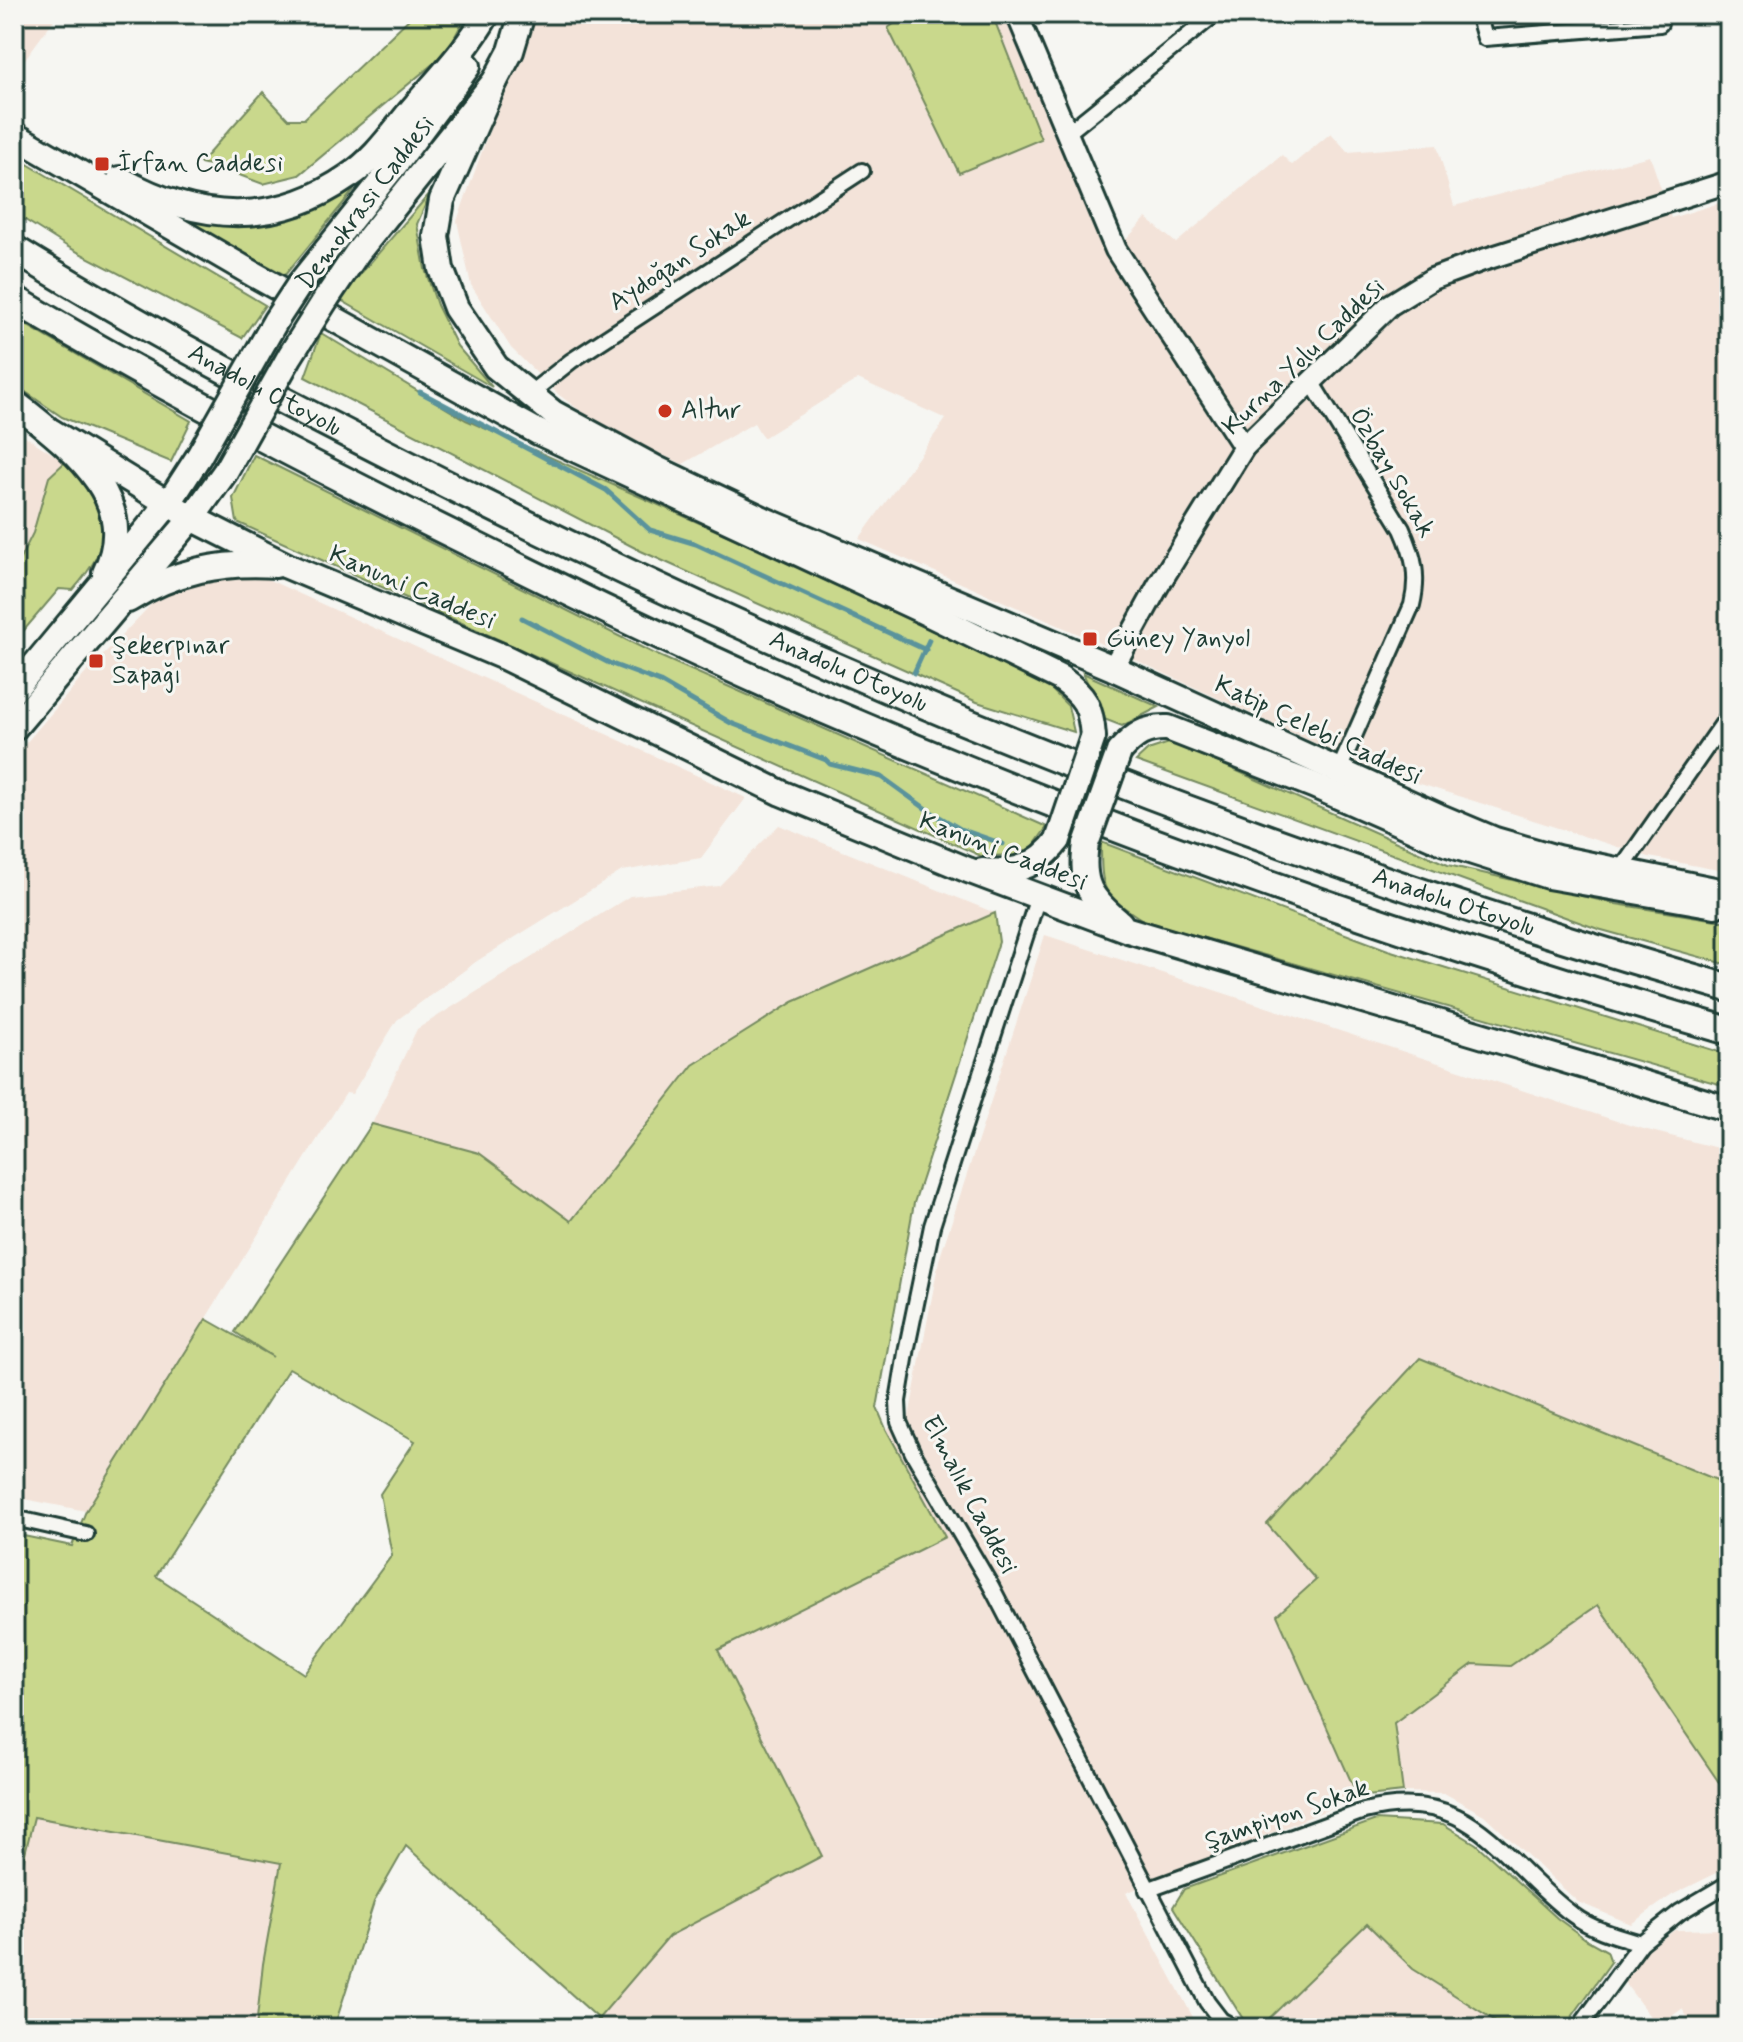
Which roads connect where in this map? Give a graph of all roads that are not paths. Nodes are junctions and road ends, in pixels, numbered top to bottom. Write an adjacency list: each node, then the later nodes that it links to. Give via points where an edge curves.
1 (487, 14): 9 (main road, via 457,58 373,156 351,176 290,207 226,214 170,203)
2 (493, 14): 21 (main road, Demokrasi Caddesi, bridge, via 461,77 301,282)
3 (522, 14): 8 (main road, Demokrasi Caddesi)
4 (1017, 14): 10 (street)
5 (1215, 14): 10 (street)
6 (1478, 14): 7 (street, via 1485,38)
7 (1660, 24)
8 (495, 81): 17 (main road, via 442,200 436,236 441,269 456,308 496,367); 23 (main road, Demokrasi Caddesi, bridge, via 357,253)
9 (14, 121)
10 (1066, 134): 20 (street, via 1116,250)
11 (14, 135): 22 (main road, via 538,432)
12 (862, 171): 17 (street, Aydoğan Sokak, via 571,361)
13 (1729, 182): 16 (street, Kurna Yolu Caddesi, via 1432,279 1390,305)
14 (14, 249): 39 (highway, Anadolu Otoyolu, via 290,406 721,618 851,675 1207,818 1449,902)
15 (14, 299): 40 (highway, Anadolu Otoyolu, via 314,467 672,642 819,707 1189,855 1412,933)
16 (1310, 380): 20 (street, Kurna Yolu Caddesi); 32 (street, Özbay Sokak, via 1402,529 1417,576 1412,605)
17 (528, 395): 24 (main road, via 657,469)
18 (14, 402): 19 (main road)
19 (52, 432): 21 (main road); 26 (main road, via 89,469 115,515 115,548)
20 (1244, 447): 28 (street, Kurna Yolu Caddesi)
21 (168, 504): 23 (main road); 26 (main road, Demokrasi Caddesi)
22 (699, 508): 24 (main road); 33 (main road, bridge, via 1060,678 1086,702 1093,737 1058,840 1032,865 1013,871)
23 (192, 518): 25 (main road); 27 (main road, Demokrasi Caddesi)
24 (853, 559): 28 (main road, Katip Çelebi Caddesi)
25 (287, 566): 27 (main road, via 249,563 195,569); 33 (main road, Kanuni Caddesi, via 506,658 781,793)
26 (87, 603): 29 (main road, Demokrasi Caddesi)
27 (114, 608): 31 (main road, Demokrasi Caddesi)
28 (1113, 668): 32 (main road, Katip Çelebi Caddesi)
29 (14, 690)
30 (1729, 715): 34 (street)
31 (14, 728)
32 (1339, 770): 34 (main road, Katip Çelebi Caddesi, via 1495,840)
33 (968, 870): 36 (main road, Kanuni Caddesi)
34 (1620, 871): 35 (main road, Katip Çelebi Caddesi)
35 (1729, 893)
36 (1038, 897): 38 (main road, Kanuni Caddesi); 45 (street, Elmalık Caddesi, via 932,1226 898,1401 899,1422 991,1586)
37 (1729, 907): 38 (main road, bridge, via 1533,871 1445,843 1187,733 1152,728 1133,736 1119,752 1086,844 1084,879 1103,909)
38 (1128, 930): 41 (main road, Kanuni Caddesi)
39 (1729, 988)
40 (1729, 1031)
41 (1729, 1109)
42 (14, 1518): 43 (street)
43 (86, 1534)
44 (1729, 1883): 46 (street)
45 (1147, 1890): 46 (street, Şampiyon Sokak, via 1364,1811 1423,1806 1470,1823 1582,1921); 47 (street, Elmalık Caddesi)
46 (1641, 1943): 48 (street)
47 (1225, 2027)
48 (1579, 2028)

